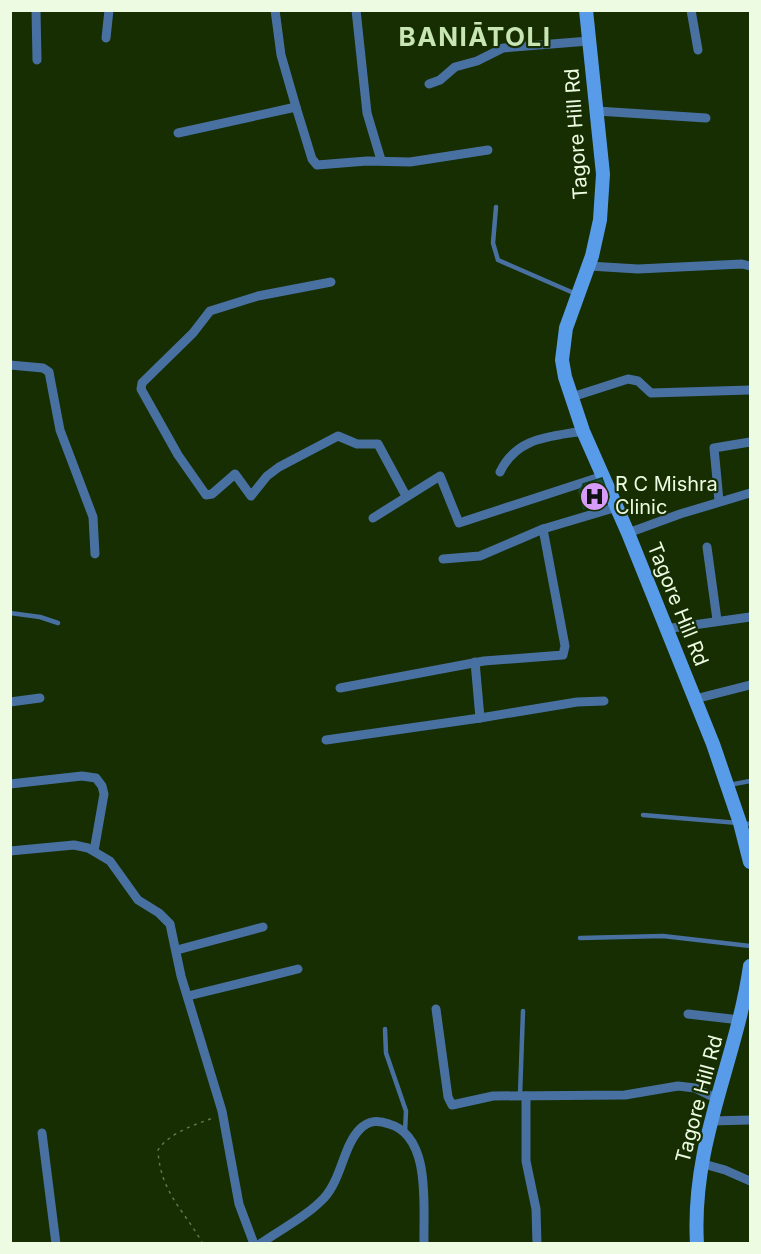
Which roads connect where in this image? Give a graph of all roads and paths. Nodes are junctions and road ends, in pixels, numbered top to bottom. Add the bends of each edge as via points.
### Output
1 (36, 10) edge
2 (109, 10) edge
3 (275, 10) edge
4 (356, 10) edge
5 (586, 10) edge
6 (691, 10) edge
7 (106, 38) dead end
8 (589, 40) junction
9 (698, 50) dead end
10 (37, 60) dead end
11 (429, 84) dead end
12 (296, 107) junction
13 (597, 111) junction
14 (706, 118) dead end
15 (178, 133) dead end
16 (488, 150) dead end
17 (381, 160) junction
18 (496, 207) dead end
19 (589, 266) junction
20 (750, 266) edge
21 (331, 282) dead end
22 (578, 295) junction
23 (10, 365) edge
24 (750, 390) edge
25 (572, 398) junction
26 (583, 431) junction
27 (750, 442) edge
28 (500, 472) dead end
29 (603, 476) junction
30 (750, 493) edge
31 (406, 496) junction
32 (719, 501) junction
33 (617, 507) junction
34 (373, 519) dead end
35 (543, 529) junction
36 (628, 534) junction
37 (707, 547) dead end
38 (95, 554) dead end
39 (443, 559) dead end
40 (10, 613) edge
41 (750, 617) edge
42 (717, 620) junction
43 (58, 623) dead end
44 (665, 629) junction
45 (475, 662) junction
46 (750, 685) edge
47 (340, 688) dead end
48 (40, 698) dead end
49 (695, 699) junction
50 (604, 701) dead end
51 (10, 702) edge
52 (480, 718) junction
53 (326, 740) dead end
54 (750, 781) edge
55 (10, 784) edge
56 (728, 785) junction
57 (644, 815) dead end
58 (745, 824) edge
59 (10, 851) edge
60 (95, 853) junction
61 (750, 862) edge
62 (263, 927) dead end
63 (580, 938) dead end
64 (750, 946) edge
65 (177, 950) junction
66 (750, 966) edge
67 (298, 969) dead end
68 (188, 996) junction
69 (436, 1009) dead end
70 (523, 1011) dead end
71 (688, 1014) dead end
72 (740, 1020) junction
73 (385, 1029) dead end
74 (523, 1096) junction
75 (715, 1098) junction
76 (222, 1116) junction
77 (750, 1120) edge
78 (710, 1121) junction
79 (405, 1132) junction
80 (42, 1133) dead end
81 (700, 1163) junction
82 (750, 1180) edge
83 (56, 1244) edge
84 (203, 1244) edge
85 (255, 1244) edge
86 (260, 1244) edge
87 (424, 1244) edge
88 (537, 1244) edge
89 (697, 1244) edge

1 - 10 street
2 - 7 street
3 - 12 street via 281,55
4 - 17 street via 366,102
5 - 8 main road, Tagore Hill Rd
6 - 9 street
8 - 11 street via 503,48 455,67
8 - 13 main road, Tagore Hill Rd
12 - 15 street
12 - 17 street via 315,164
13 - 14 street
13 - 19 main road, Tagore Hill Rd via 602,199
16 - 17 street via 410,162
18 - 22 lane via 493,243 498,260
19 - 20 street
19 - 22 main road, Tagore Hill Rd
21 - 31 street via 258,296 210,311 142,383 141,389 206,495 235,474 251,496 279,467 338,436 357,444 378,444
22 - 25 main road, Tagore Hill Rd via 562,352
23 - 38 street via 49,372 60,430 93,516
24 - 25 street via 651,393 632,379
25 - 26 main road, Tagore Hill Rd
26 - 28 street via 527,442 506,460
26 - 29 main road, Tagore Hill Rd
27 - 32 street via 714,448
29 - 31 street via 460,523 456,521 442,476
29 - 33 main road, Tagore Hill Rd
30 - 32 street
31 - 34 street
32 - 36 street
33 - 35 street
33 - 36 main road, Tagore Hill Rd
35 - 39 street via 480,556
35 - 45 street via 565,653 556,657
36 - 44 main road, Tagore Hill Rd
37 - 42 street
40 - 43 lane
41 - 42 street
42 - 44 street
44 - 49 main road, Tagore Hill Rd
45 - 47 street
45 - 52 street
46 - 49 street
48 - 51 street
49 - 56 main road, Tagore Hill Rd
50 - 52 street
52 - 53 street
54 - 56 lane
55 - 60 street via 96,778 104,794
56 - 58 main road, Tagore Hill Rd
57 - 58 lane
58 - 61 main road, Tagore Hill Rd
59 - 60 street via 74,845
60 - 65 street via 110,861 138,900 166,919
62 - 65 street
63 - 64 lane via 663,936
65 - 68 street
66 - 72 main road, Tagore Hill Rd
67 - 68 street
68 - 76 street
69 - 74 street via 450,1104 493,1096
70 - 74 lane
71 - 72 street
72 - 75 main road, Tagore Hill Rd
73 - 79 lane via 386,1053 406,1111
74 - 75 street via 625,1095 686,1085
74 - 88 street via 526,1161 536,1209
75 - 78 main road, Tagore Hill Rd
76 - 84 path via 188,1128 163,1142 158,1150 175,1206
76 - 85 street via 239,1204
77 - 78 street
78 - 81 main road, Tagore Hill Rd
79 - 86 street via 379,1120 365,1124 352,1140 324,1198
79 - 87 street via 419,1158
80 - 83 street
81 - 82 street
81 - 89 main road, Tagore Hill Rd

